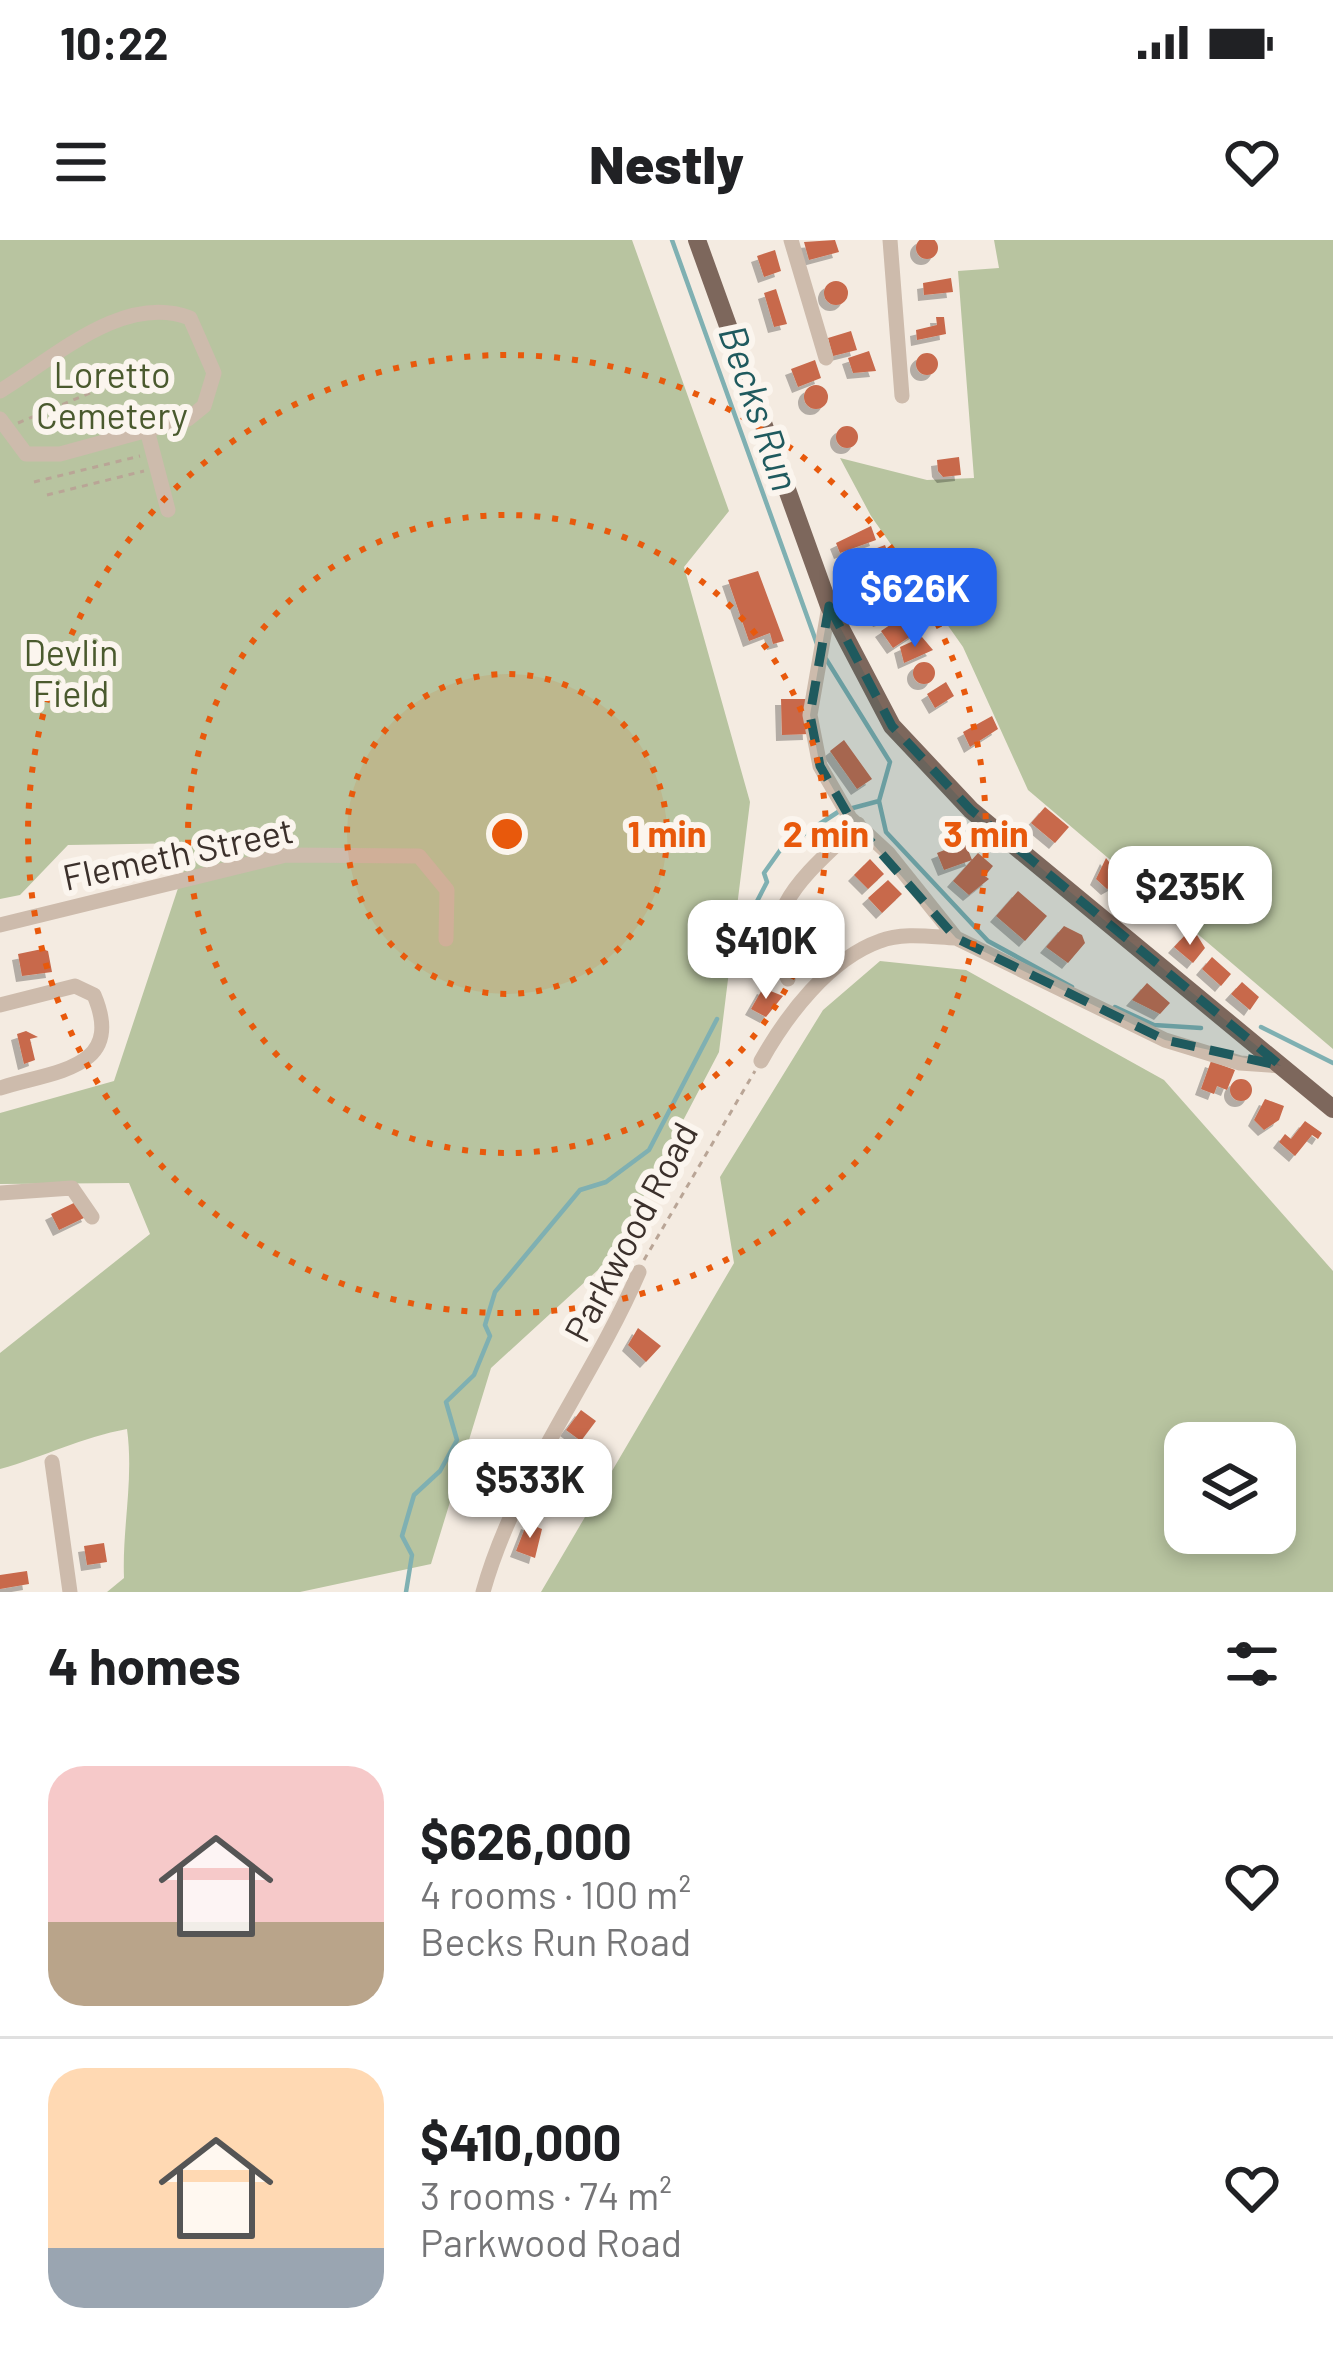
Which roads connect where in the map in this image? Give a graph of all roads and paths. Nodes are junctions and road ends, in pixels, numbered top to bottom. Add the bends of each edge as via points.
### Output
1 (697, 240) edge
2 (791, 240) edge
3 (890, 240) edge
4 (826, 358) dead end
5 (168, 369) dead end
6 (1, 388) edge
7 (902, 395) dead end
8 (3, 424) edge
9 (148, 430) junction
10 (155, 460) junction
11 (34, 482) dead end
12 (47, 495) dead end
13 (168, 510) dead end
14 (829, 607) junction
15 (854, 820) junction
16 (0, 925) edge
17 (956, 938) junction
18 (446, 939) dead end
19 (788, 979) dead end
20 (0, 1005) edge
21 (761, 1061) joint
22 (1281, 1066) junction
23 (0, 1088) edge
24 (1333, 1108) edge
25 (0, 1193) edge
26 (92, 1216) dead end
27 (639, 1272) joint
28 (52, 1462) dead end
29 (70, 1592) edge
30 (482, 1592) edge

1 - 14 main road
2 - 4 street
3 - 7 street
5 - 8 path
6 - 9 street via 132,312 172,311 190,319 207,346 214,388 188,418
8 - 9 street via 32,457
9 - 10 street
10 - 11 path
10 - 12 path
10 - 13 street
14 - 15 street via 810,716 820,766
14 - 22 main road via 868,688 920,760
15 - 17 street
15 - 19 street via 781,905 774,928
16 - 18 street, Flemeth Street via 286,855 419,856 447,890
17 - 21 street via 884,939 861,950 779,1028
17 - 22 street via 1165,1040 1240,1063
20 - 23 street via 75,986 94,995 102,1015 92,1056
21 - 27 path, Parkwood Road
22 - 24 main road
25 - 26 street via 72,1188
27 - 30 street, Parkwood Road via 609,1341 499,1534
28 - 29 street

